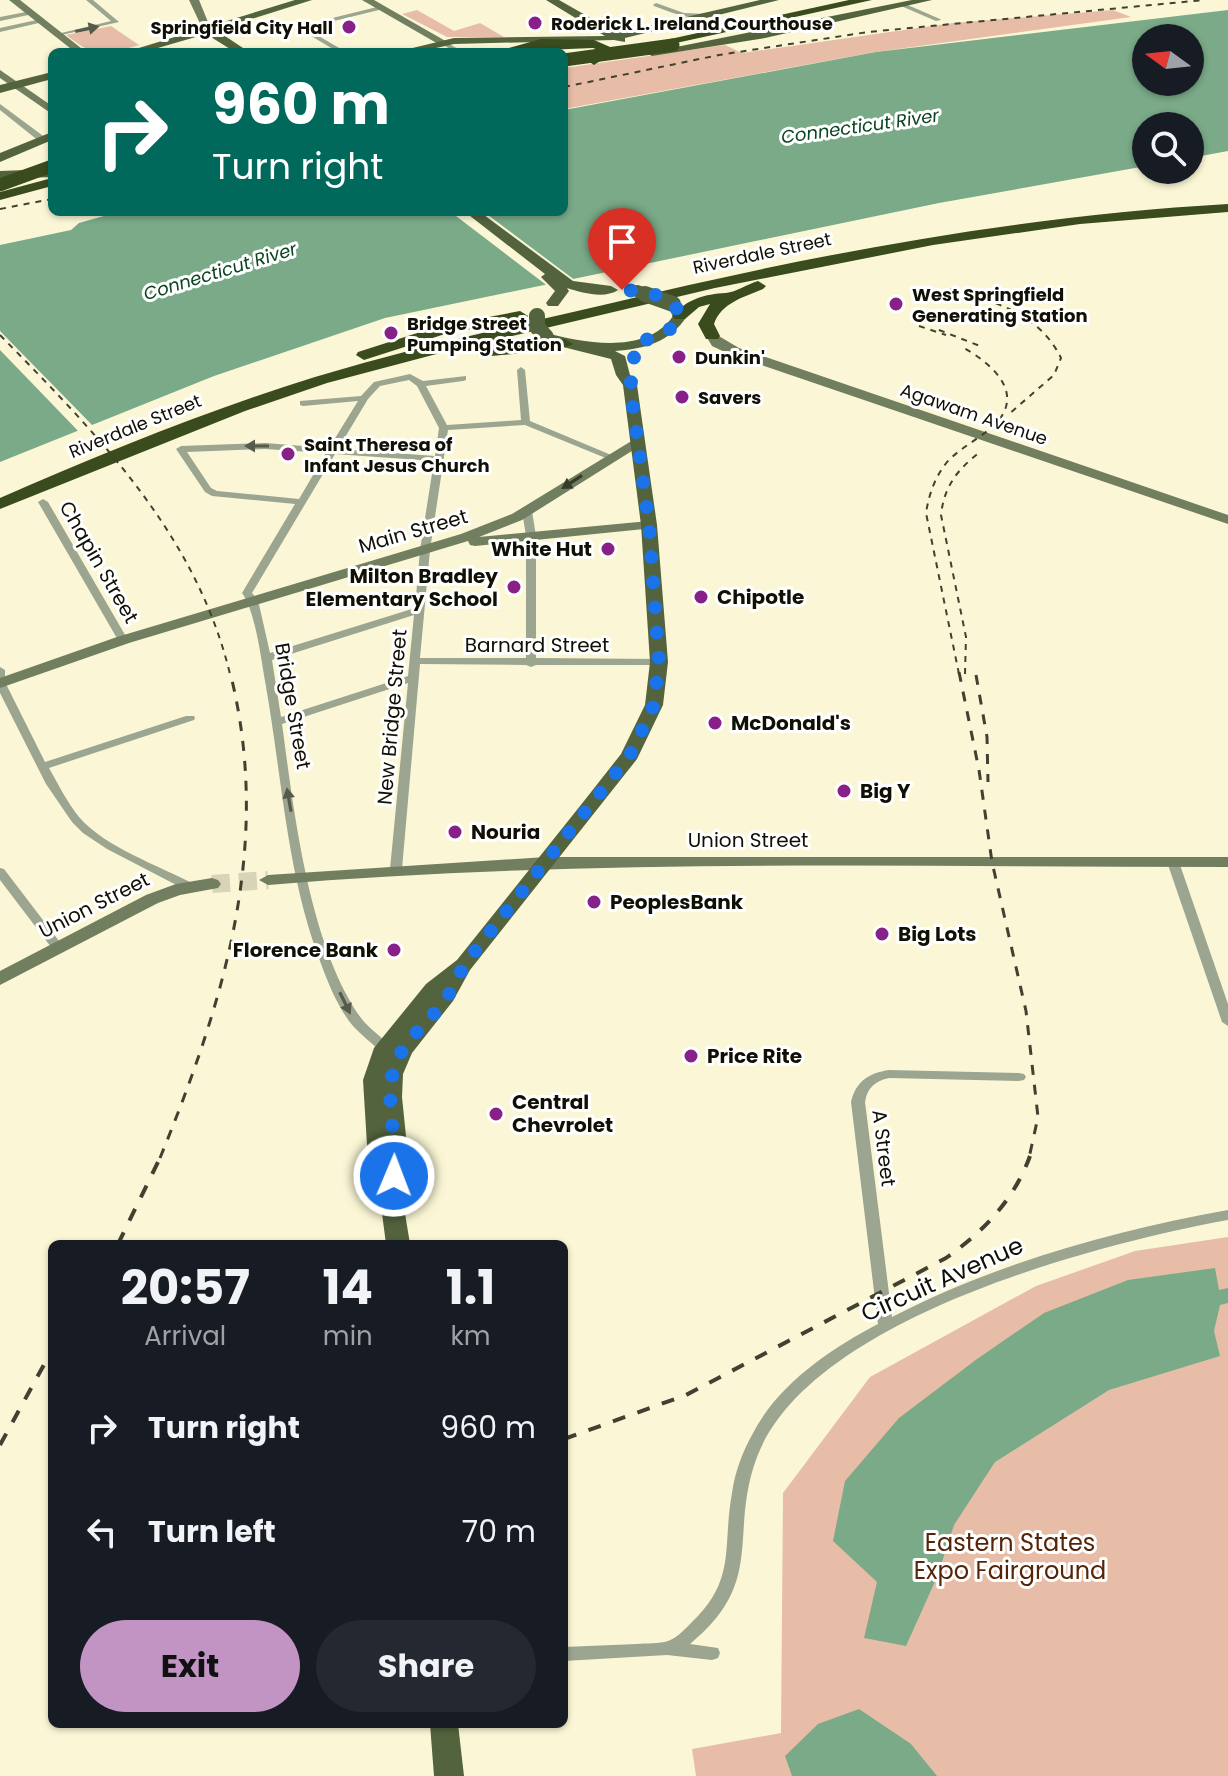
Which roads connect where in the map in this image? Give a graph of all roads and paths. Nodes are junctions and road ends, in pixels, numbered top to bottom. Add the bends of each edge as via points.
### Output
1 (14, 0) edge
2 (89, 0) edge
3 (194, 0) edge
4 (307, 0) edge
5 (367, 0) edge
6 (551, 0) edge
7 (646, 0) edge
8 (774, 0) edge
9 (837, 0) edge
10 (865, 0) edge
11 (927, 0) edge
12 (791, 1) edge
13 (898, 2) edge
14 (656, 5) junction
15 (381, 8) junction
16 (31, 13) junction
17 (710, 16) junction
18 (847, 17) junction
19 (0, 19) edge
20 (938, 20) dead end
21 (41, 21) junction
22 (685, 22) junction
23 (0, 30) edge
24 (208, 30) junction
25 (59, 35) junction
26 (617, 37) junction
27 (665, 39) junction
28 (587, 40) junction
29 (444, 43) junction
30 (528, 45) junction
31 (76, 48) edge
32 (146, 48) edge
33 (237, 48) edge
34 (336, 48) edge
35 (421, 48) edge
36 (453, 48) edge
37 (516, 48) edge
38 (640, 55) junction
39 (568, 56) edge
40 (568, 56) edge
41 (568, 58) edge
42 (594, 61) junction
43 (0, 73) edge
44 (48, 76) edge
45 (16, 85) junction
46 (0, 89) edge
47 (0, 106) edge
48 (48, 108) edge
49 (48, 139) edge
50 (48, 140) edge
51 (48, 140) edge
52 (0, 158) edge
53 (48, 160) edge
54 (0, 164) edge
55 (48, 174) edge
56 (48, 175) edge
57 (48, 175) edge
58 (0, 176) edge
59 (0, 185) edge
60 (0, 196) edge
61 (1222, 206) edge
62 (468, 216) edge
63 (477, 216) edge
64 (932, 236) junction
65 (566, 286) junction
66 (758, 286) junction
67 (611, 290) junction
68 (634, 291) junction
69 (545, 309) junction
70 (676, 310) junction
71 (712, 336) joint
72 (644, 340) junction
73 (565, 344) junction
74 (587, 348) junction
75 (521, 370) dead end
76 (463, 378) dead end
77 (421, 384) junction
78 (630, 385) junction
79 (256, 398) junction
80 (364, 398) junction
81 (303, 403) dead end
82 (526, 422) junction
83 (444, 428) junction
84 (638, 441) junction
85 (332, 452) junction
86 (611, 457) junction
87 (439, 459) junction
88 (0, 497) edge
89 (43, 502) dead end
90 (302, 502) junction
91 (0, 504) edge
92 (527, 511) junction
93 (1228, 520) edge
94 (649, 525) junction
95 (531, 536) junction
96 (425, 550) junction
97 (253, 600) junction
98 (419, 610) junction
99 (123, 640) junction
100 (266, 658) junction
101 (415, 661) junction
102 (659, 662) junction
103 (531, 664) junction
104 (0, 670) edge
105 (413, 678) junction
106 (0, 682) edge
107 (190, 718) dead end
108 (276, 722) junction
109 (43, 766) junction
110 (546, 862) junction
111 (1173, 862) junction
112 (1228, 862) edge
113 (396, 869) junction
114 (0, 872) edge
115 (303, 877) junction
116 (268, 880) tunnel mouth
117 (212, 884) tunnel mouth
118 (190, 887) junction
119 (58, 948) junction
120 (464, 965) junction
121 (0, 979) edge
122 (1228, 1022) edge
123 (385, 1048) junction
124 (1019, 1077) dead end
125 (392, 1198) junction
126 (1228, 1215) edge
127 (397, 1240) edge
128 (886, 1326) junction
129 (670, 1649) junction
130 (712, 1653) dead end
131 (568, 1654) edge
132 (444, 1728) edge
133 (449, 1776) edge

1 - 16 street
25 -> 2 street via 114,23
3 - 24 street
4 - 24 main road
5 - 15 street
6 - 26 main road
7 - 14 street
8 - 17 main road
9 - 27 highway
10 - 27 highway
11 - 13 main road
12 - 27 highway
13 - 18 main road
13 - 20 street
14 - 17 street via 683,15
14 - 22 street
15 - 29 street
15 - 34 street via 299,27
16 - 19 street
16 - 21 street
17 - 22 main road
18 - 27 highway
18 - 38 main road
21 - 23 street
21 - 25 street
22 - 26 main road
24 - 32 main road
24 - 33 main road
25 - 31 street
26 - 28 main road
26 - 38 main road
27 - 39 highway, bridge
27 - 40 highway
28 - 29 main road
28 - 30 highway
29 - 35 main road
29 - 36 street
30 - 37 highway
30 - 42 highway via 594,44 611,50
38 - 42 main road
41 - 42 main road
43 - 45 street
44 - 45 main road
45 - 46 main road
45 - 48 street
47 - 49 street
50 - 52 main road
51 - 54 main road
53 - 58 highway
55 - 58 main road
56 - 59 highway, bridge
57 - 60 highway
61 - 64 highway, Riverdale Street
62 - 65 main road
63 - 65 main road
64 - 66 highway
64 - 68 highway via 812,252
64 - 79 highway, Riverdale Street via 471,341
65 - 67 main road
65 - 69 main road
66 - 70 highway
66 - 71 highway via 711,311 706,324
67 - 68 main road
67 - 69 main road
68 - 70 main road, bridge
69 - 73 main road, bridge via 537,327
69 - 79 highway via 411,338
70 - 72 main road via 672,329
71 - 93 street, Agawam Avenue via 734,351
72 - 74 main road
72 - 78 main road via 633,350
73 - 74 main road
73 - 79 highway via 435,359
74 - 78 main road via 618,356
75 - 82 street
76 - 77 street
77 - 80 street, Bridge Street via 410,377 376,384
77 - 83 street
78 - 84 main road
79 - 88 highway, Riverdale Street via 133,440
79 - 91 highway, Riverdale Street
80 - 81 street
80 - 85 street, Bridge Street
82 - 83 street
82 - 86 street
83 - 87 street, New Bridge Street
84 - 86 street, Main Street
84 - 94 main road
85 - 87 street
85 - 90 street, Bridge Street
85 -> 90 street via 256,446 181,449 215,494
86 -> 92 street, Main Street
87 - 96 street, New Bridge Street
89 - 99 street, Chapin Street
90 - 97 street, Bridge Street via 247,593
92 - 95 street
92 - 96 street, Main Street
94 - 95 street
94 - 102 main road
95 - 96 street
95 - 103 street
96 - 97 street, Main Street
96 - 98 street, New Bridge Street
97 - 99 street, Main Street
97 - 100 street, Bridge Street
98 - 100 street
98 - 101 street, New Bridge Street
99 - 106 street, Main Street
100 - 108 street, Bridge Street
101 - 103 street, Barnard Street
101 - 105 street, New Bridge Street
102 - 103 street, Barnard Street
102 - 110 main road via 654,705 637,743
104 - 106 street
105 - 108 street
105 - 113 street, New Bridge Street
106 - 109 street
107 - 109 street
115 -> 108 street, Bridge Street
109 - 118 street via 86,831
110 - 111 street, Union Street
110 - 113 street, Union Street
110 - 120 main road
111 - 112 street, Union Street
111 - 122 street
113 - 115 street, Union Street
114 - 119 street
115 - 116 street, Union Street
115 -> 123 street, Bridge Street via 318,944 349,1013 362,1032
117 - 118 street, Union Street
118 - 119 street, Union Street via 152,899
119 - 121 street, Union Street
120 - 123 main road via 433,989
120 - 125 main road via 394,1069 397,1155
123 - 125 main road via 374,1088 379,1161
124 - 128 street, A Street via 889,1074 862,1088 858,1102
125 - 127 main road
126 - 128 street, Circuit Avenue via 1064,1254
128 - 129 street, Circuit Avenue via 806,1379 766,1423 742,1482 735,1560 725,1597
129 - 130 street
129 - 131 street
132 - 133 main road

